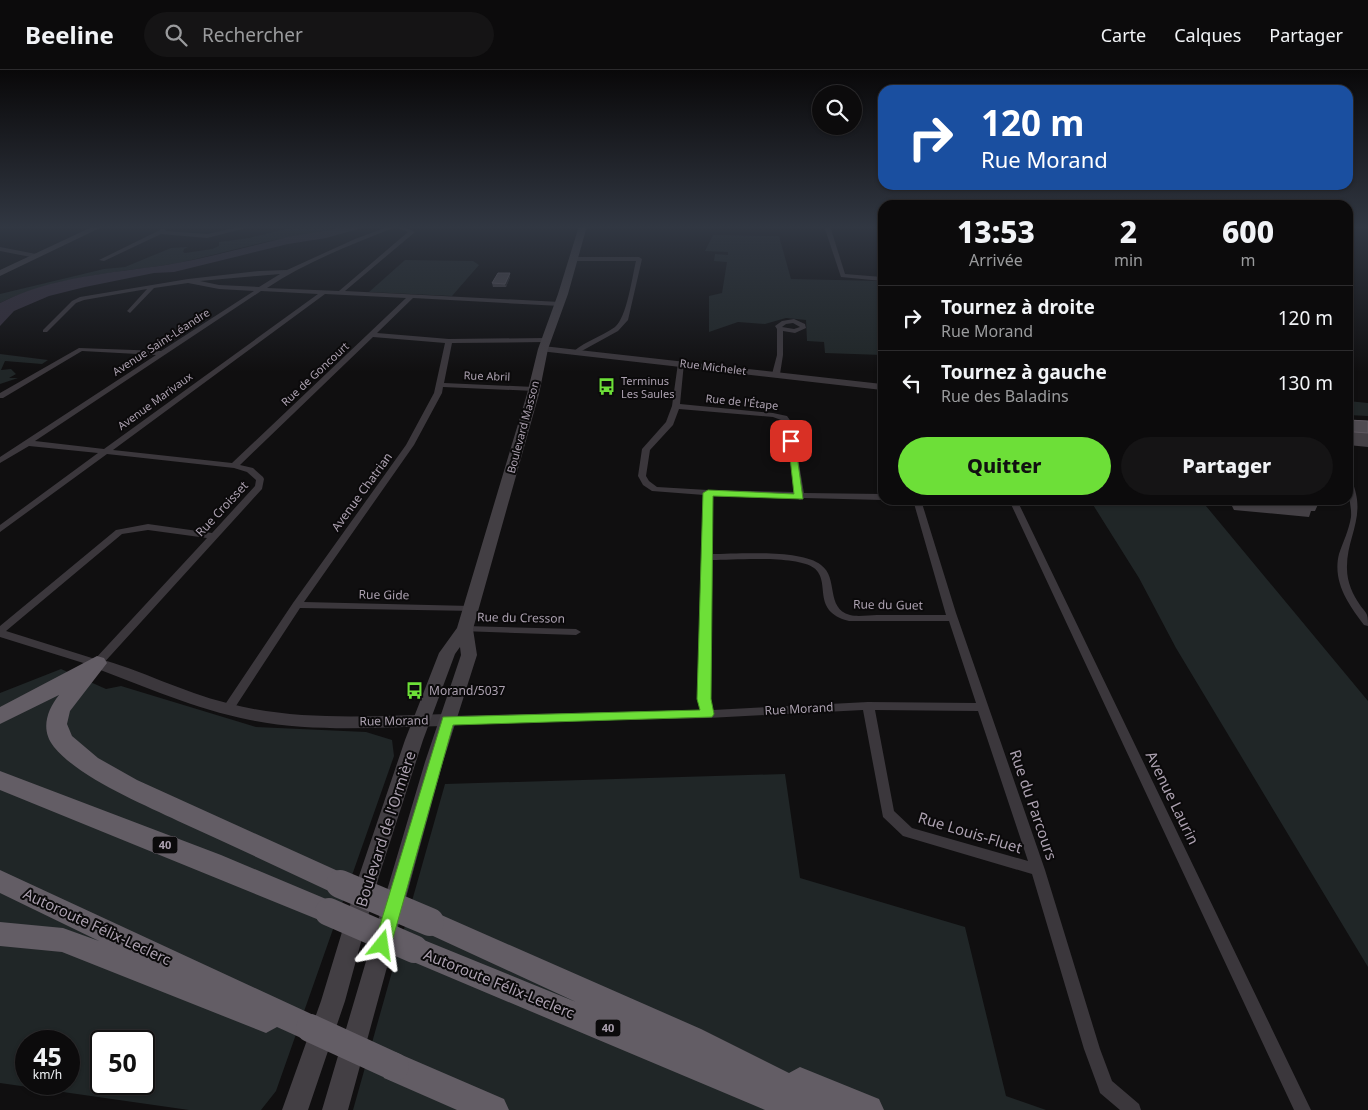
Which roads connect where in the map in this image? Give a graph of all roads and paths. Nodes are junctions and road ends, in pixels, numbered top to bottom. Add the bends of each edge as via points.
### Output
1 (245, 275) edge
2 (283, 275) edge
3 (362, 275) edge
4 (569, 275) edge
5 (635, 275) edge
6 (843, 275) edge
7 (878, 279) edge
8 (188, 281) junction
9 (153, 286) junction
10 (260, 289) junction
11 (324, 292) junction
12 (340, 293) junction
13 (410, 297) junction
14 (560, 304) junction
15 (130, 311) dead end
16 (780, 329) dead end
17 (45, 331) dead end
18 (373, 335) junction
19 (449, 341) junction
20 (544, 344) junction
21 (576, 352) junction
22 (160, 353) junction
23 (681, 363) junction
24 (776, 374) junction
25 (439, 385) junction
26 (878, 387) edge
27 (534, 389) junction
28 (0, 396) edge
29 (676, 406) junction
30 (27, 443) junction
31 (103, 452) junction
32 (0, 461) edge
33 (234, 466) junction
34 (708, 493) junction
35 (800, 497) junction
36 (878, 497) edge
37 (1353, 498) edge
38 (919, 505) edge
39 (1015, 505) edge
40 (0, 529) edge
41 (214, 536) junction
42 (706, 557) junction
43 (297, 605) junction
44 (471, 610) junction
45 (954, 618) junction
46 (1368, 623) edge
47 (465, 629) junction
48 (0, 632) edge
49 (576, 632) dead end
50 (96, 663) junction
51 (868, 706) junction
52 (982, 707) junction
53 (228, 709) junction
54 (708, 714) junction
55 (0, 716) edge
56 (422, 720) junction
57 (448, 720) junction
58 (0, 780) edge
59 (1038, 870) junction
60 (0, 881) edge
61 (0, 934) edge
62 (310, 1028) junction
63 (690, 1039) junction
64 (295, 1110) edge
65 (334, 1110) edge
66 (493, 1110) edge
67 (803, 1110) edge
68 (829, 1110) edge
69 (868, 1110) edge
70 (1133, 1110) edge
71 (1303, 1110) edge

1 - 8 street
2 - 10 street, Avenue Saint-Léandre
3 - 12 street
4 - 14 main road, Boulevard Masson
5 - 21 street via 621,327 587,342
6 - 7 street
8 - 9 street
8 - 10 street via 219,287
9 - 15 street
9 - 17 street via 77,300
10 - 11 street
10 - 22 street, Avenue Saint-Léandre
11 - 12 street
11 - 31 street, Avenue Marivaux
12 - 13 street
13 - 14 street
13 - 18 street, Rue de Goncourt
14 - 20 main road, Boulevard Masson
16 - 24 street
18 - 19 street
18 - 33 street, Rue de Goncourt
19 - 20 street
19 - 25 street, Avenue Chatrian
20 - 21 street, Rue Michelet
20 - 27 main road, Boulevard Masson
21 - 23 street, Rue Michelet
22 - 28 street via 86,348
22 - 30 street, Avenue Saint-Léandre
23 - 24 street, Rue Michelet
23 - 29 street
24 - 26 street, Rue Michelet
25 - 27 street, Rue Abril
25 - 43 street, Avenue Chatrian via 438,393 410,445
27 - 44 main road, Boulevard Masson
29 - 34 street via 670,423 646,448 642,476 655,488
29 - 35 street, Rue de l'Étape via 784,418 788,423
30 - 31 street, Rue Croisset
30 - 32 street, Avenue Saint-Léandre
31 - 33 street, Rue Croisset
31 - 40 street, Avenue Marivaux
33 - 41 street, Rue Croisset via 250,470 260,479 259,487
34 - 35 street
34 - 42 street
35 - 36 street
37 - 46 street via 1355,524 1342,564 1344,584
38 - 45 street, Rue du Parcours
39 - 71 street, Avenue Laurin
41 - 48 street via 148,527 119,532
41 - 50 street, Rue Croisset
42 - 45 street, Rue du Guet via 794,558 811,562 822,572 830,606 849,618
42 - 54 street via 704,699
43 - 44 street, Rue Gide
43 - 53 street, Avenue Chatrian
44 - 47 main road, Boulevard Masson
45 - 52 street, Rue du Parcours
47 - 49 street, Rue du Cresson
47 - 56 main road, Boulevard Masson via 447,653
47 - 57 main road, Boulevard Masson via 469,655
48 - 50 street, Rue Morand
50 - 53 street, Rue Morand
50 - 55 highway via 38,698
50 - 63 highway, bridge via 60,709 56,724 62,741 90,764 129,787 340,884
51 - 52 street, Rue Morand
51 - 54 street, Rue Morand
51 - 59 street, Rue Louis-Fluet via 888,813 897,823 908,832
52 - 59 street, Rue du Parcours
53 - 56 street, Rue Morand via 271,718 322,721
54 - 57 street, Rue Morand
56 - 57 street, Rue Morand
56 - 64 main road, Boulevard de l'Ormière
57 - 65 main road, Boulevard de l'Ormière
58 - 67 highway, Autoroute Félix-Leclerc / 40, bridge via 212,863
59 - 70 street, Rue du Parcours via 1106,1087
60 - 62 highway, Autoroute Félix-Leclerc
61 - 62 highway via 63,940 267,1019
62 - 66 highway, Autoroute Félix-Leclerc, bridge
63 - 68 highway
63 - 69 highway

